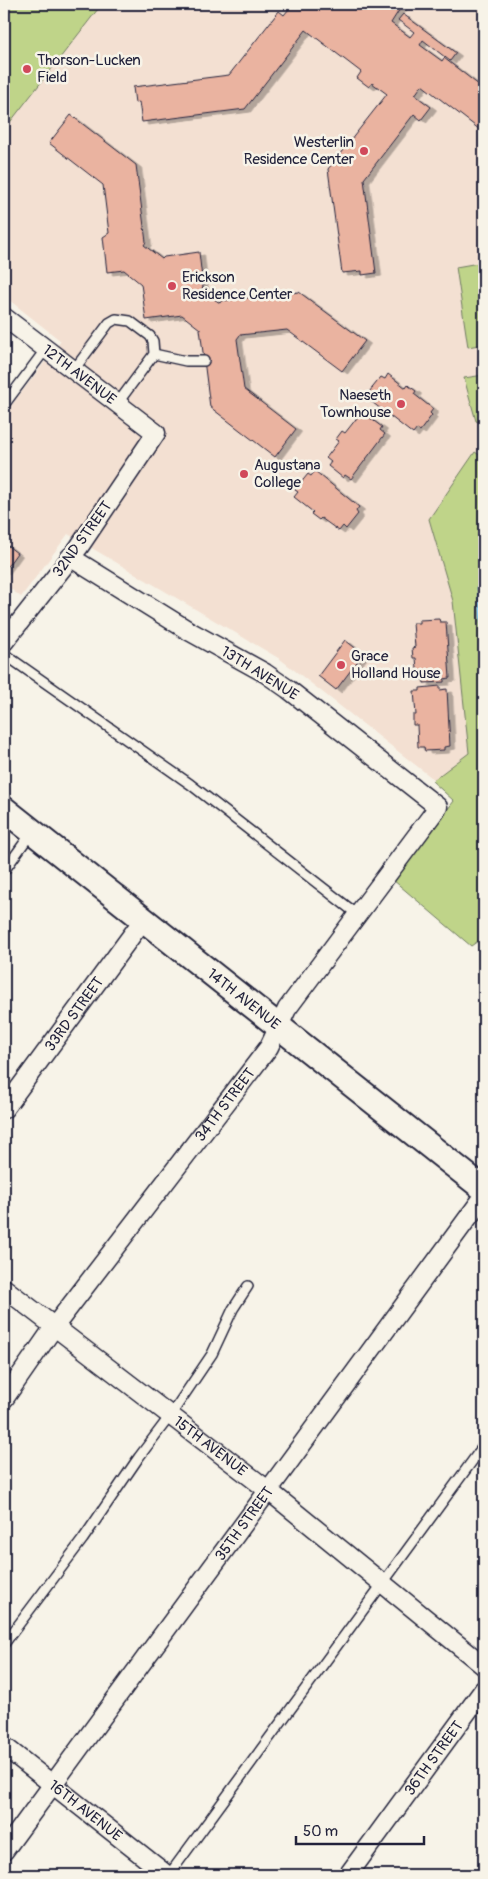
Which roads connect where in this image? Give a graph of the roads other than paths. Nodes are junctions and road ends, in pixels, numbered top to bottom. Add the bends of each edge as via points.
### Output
1 (4, 317) edge
2 (45, 350) junction
3 (154, 354) junction
4 (204, 361) dead end
5 (73, 371) junction
6 (117, 404) junction
7 (4, 405) edge
8 (156, 433) joint
9 (70, 557) junction
10 (5, 649) edge
11 (438, 807) joint
12 (4, 809) edge
13 (33, 832) junction
14 (4, 871) edge
15 (358, 915) junction
16 (143, 920) junction
17 (277, 1027) junction
18 (4, 1110) edge
19 (484, 1189) edge
20 (484, 1196) edge
21 (248, 1286) dead end
22 (4, 1288) edge
23 (54, 1327) junction
24 (4, 1399) edge
25 (170, 1416) junction
26 (484, 1445) edge
27 (269, 1491) junction
28 (384, 1584) junction
29 (4, 1644) edge
30 (484, 1666) edge
31 (484, 1689) edge
32 (4, 1746) edge
33 (52, 1784) junction
34 (4, 1851) edge
35 (168, 1875) edge
36 (348, 1875) edge

1 - 2 street, 12TH AVENUE
2 - 5 street, 12TH AVENUE
2 - 7 lane
3 - 4 lane
3 - 5 lane via 150,336 130,320 116,319 109,323
3 - 6 lane
5 - 6 street, 12TH AVENUE
6 - 8 street, 12TH AVENUE
8 - 9 street, 32ND STREET
9 - 10 street, 32ND STREET
9 - 11 street, 13TH AVENUE via 189,631 265,673
10 - 15 lane via 190,784
11 - 15 street, 34TH STREET
12 - 13 street, 14TH AVENUE
13 - 14 lane
13 - 16 street, 14TH AVENUE
15 - 17 street, 34TH STREET
16 - 17 street, 14TH AVENUE
16 - 18 street, 33RD STREET
17 - 19 street, 14TH AVENUE
17 - 23 street, 34TH STREET via 270,1046
20 - 27 street, 35TH STREET
21 - 25 lane via 212,1354
22 - 23 street, 15TH AVENUE
23 - 24 street, 34TH STREET
23 - 25 street, 15TH AVENUE
25 - 27 street, 15TH AVENUE
25 - 29 lane
26 - 28 lane
27 - 28 street, 15TH AVENUE
27 - 33 street, 35TH STREET
28 - 30 street, 15TH AVENUE
28 - 35 lane
31 - 36 street, 36TH STREET
32 - 33 street, 16TH AVENUE
33 - 34 street, 35TH STREET
33 - 35 street, 16TH AVENUE

